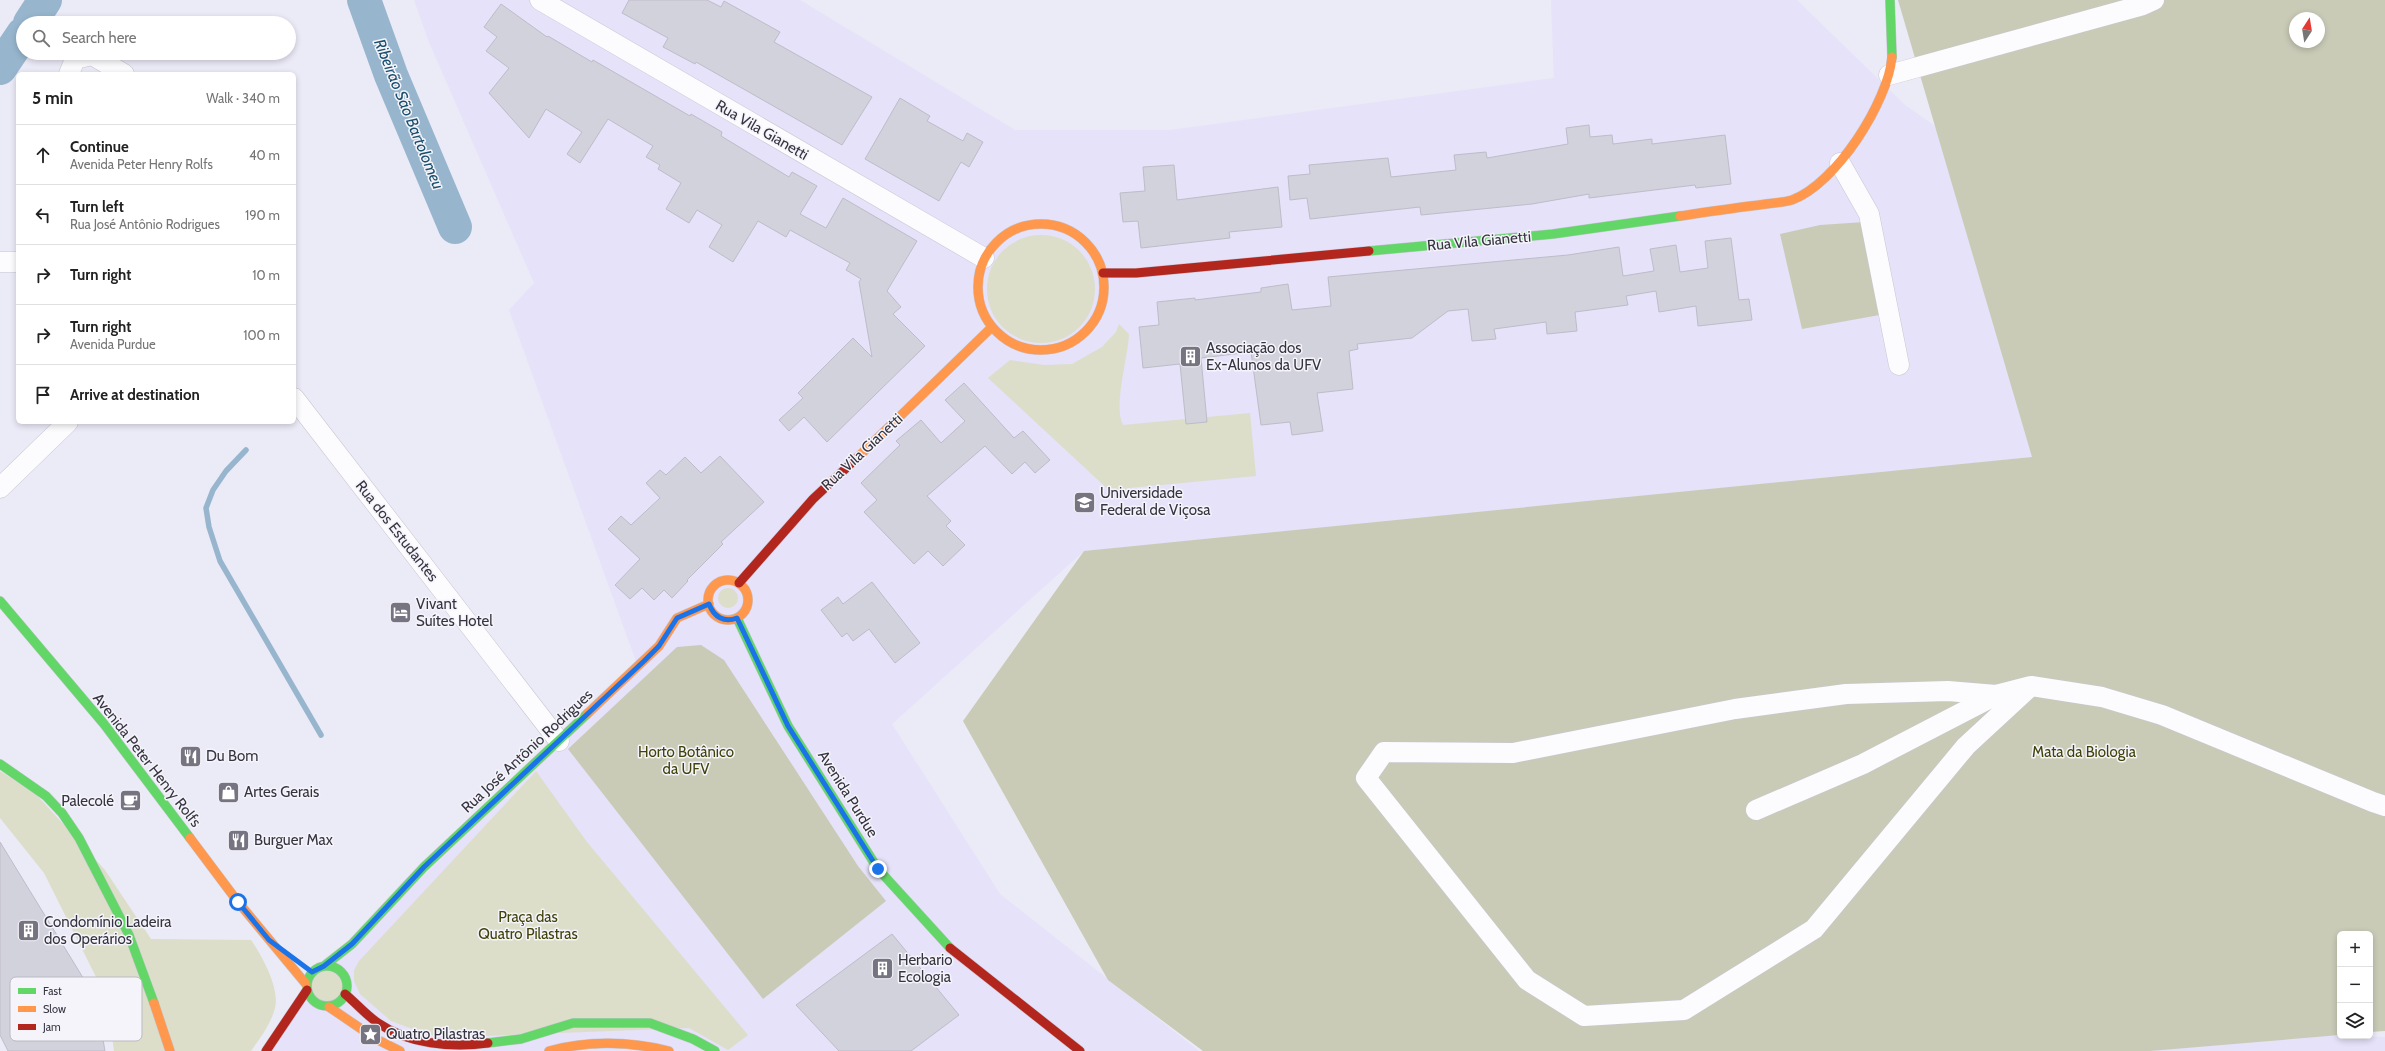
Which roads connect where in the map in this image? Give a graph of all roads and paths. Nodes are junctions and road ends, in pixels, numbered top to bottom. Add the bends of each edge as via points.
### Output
1 (540, 0) edge
2 (1890, 0) edge
3 (2154, 0) edge
4 (75, 60) edge
5 (100, 60) edge
6 (70, 72) edge
7 (121, 72) edge
8 (1889, 75) junction
9 (1840, 164) junction
10 (984, 258) junction
11 (0, 262) edge
12 (16, 262) edge
13 (1103, 273) junction
14 (992, 327) junction
15 (1899, 365) dead end
16 (296, 401) edge
17 (66, 424) edge
18 (0, 488) edge
19 (739, 583) junction
20 (0, 601) edge
21 (709, 604) junction
22 (737, 618) junction
23 (2031, 686) junction
24 (1996, 695) junction
25 (559, 741) junction
26 (0, 764) edge
27 (2385, 806) edge
28 (1756, 810) dead end
29 (269, 940) junction
30 (352, 944) junction
31 (344, 965) junction
32 (324, 966) junction
33 (312, 972) junction
34 (306, 987) junction
35 (345, 994) junction
36 (329, 1007) junction
37 (312, 1008) junction
38 (281, 1028) junction
39 (170, 1051) edge
40 (266, 1051) edge
41 (400, 1051) edge
42 (549, 1051) edge
43 (669, 1051) edge
44 (714, 1051) edge
45 (1080, 1051) edge

1 - 10 street, Rua Vila Gianetti
2 - 8 street via 1893,14
3 - 8 street
4 - 6 street
5 - 7 street
8 - 9 street, Rua Vila Gianetti via 1877,101
9 - 13 street, Rua Vila Gianetti via 1817,185 1792,200 1553,234 1136,273
9 - 15 street via 1869,214
10 - 13 street via 995,242 1011,231 1029,225 1049,224 1068,229 1084,240 1096,255
10 - 14 street via 978,274 977,290 980,306
11 - 12 street
13 - 14 street via 1105,293 1100,313 1089,330 1073,343 1054,350 1033,350 1014,345
14 - 19 street, Rua Vila Gianetti via 813,499
16 - 25 street, Rua dos Estudantes
17 - 18 street
19 - 21 street via 726,580 714,586 710,591
19 - 22 street via 749,598 746,610
20 - 29 street, Avenida Peter Henry Rolfs via 104,724
21 - 22 street via 714,615 732,620
21 - 25 street, Rua José Antônio Rodrigues via 677,618 659,646
22 - 45 street, Avenida Purdue via 788,726 878,869 944,944
23 - 24 street
23 - 24 street via 1966,746 1814,930 1684,1010 1584,1016 1527,980 1366,778 1384,752 1513,753 1736,709 1846,694 1948,691
23 - 27 street via 2102,697 2162,715
24 - 28 street via 1863,764
25 - 30 street, Rua José Antônio Rodrigues via 424,867
26 - 39 street via 46,796 62,813 79,838 141,963
29 - 33 street, Avenida Peter Henry Rolfs
29 - 34 street, Avenida Peter Henry Rolfs
30 - 31 street, Rua José Antônio Rodrigues
30 - 32 street, Rua José Antônio Rodrigues
31 - 32 street
31 - 35 street
32 - 33 street
33 - 34 street
34 - 37 street
34 - 38 street
35 - 36 street via 339,1003
35 - 44 street via 378,1023 406,1036 442,1045 483,1044 521,1039 573,1024 613,1022 650,1023 693,1039
36 - 37 street
36 - 41 street via 376,1039
37 - 38 street
38 - 40 street
42 - 43 street via 570,1044 609,1040

